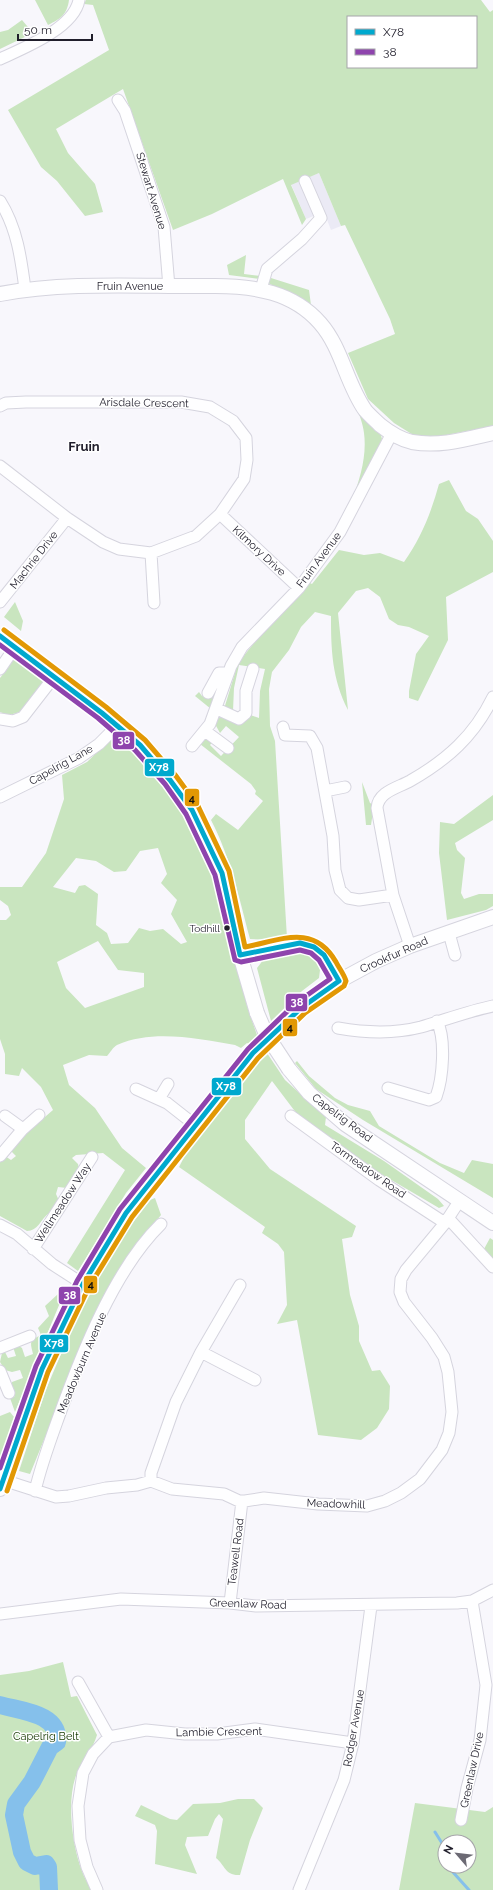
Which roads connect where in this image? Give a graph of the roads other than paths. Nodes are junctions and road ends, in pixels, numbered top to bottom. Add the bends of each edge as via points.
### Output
1 (79, 0) edge
2 (0, 59) edge
3 (118, 100) dead end
4 (305, 181) dead end
5 (0, 201) edge
6 (169, 286) junction
7 (25, 289) junction
8 (261, 289) junction
9 (0, 294) edge
10 (0, 406) edge
11 (493, 433) edge
12 (391, 434) junction
13 (0, 466) edge
14 (220, 514) junction
15 (67, 518) junction
16 (151, 553) junction
17 (299, 588) junction
18 (0, 602) edge
19 (154, 603) dead end
20 (0, 636) edge
21 (15, 648) junction
22 (0, 668) edge
23 (252, 669) dead end
24 (228, 673) junction
25 (54, 677) junction
26 (208, 693) dead end
27 (493, 698) edge
28 (217, 709) junction
29 (0, 719) edge
30 (117, 726) junction
31 (282, 727) dead end
32 (205, 731) junction
33 (192, 746) dead end
34 (228, 748) dead end
35 (345, 787) dead end
36 (325, 791) junction
37 (0, 797) edge
38 (393, 895) junction
39 (493, 917) edge
40 (449, 933) junction
41 (410, 946) junction
42 (240, 955) junction
43 (455, 955) dead end
44 (339, 981) junction
45 (493, 1006) edge
46 (438, 1021) junction
47 (338, 1028) dead end
48 (168, 1084) dead end
49 (388, 1088) dead end
50 (136, 1089) dead end
51 (159, 1099) junction
52 (39, 1115) dead end
53 (5, 1116) dead end
54 (291, 1116) dead end
55 (195, 1125) junction
56 (22, 1129) junction
57 (0, 1156) edge
58 (92, 1158) dead end
59 (460, 1200) junction
60 (446, 1221) junction
61 (493, 1223) edge
62 (161, 1224) dead end
63 (0, 1225) edge
64 (33, 1249) junction
65 (493, 1267) edge
66 (83, 1284) junction
67 (240, 1285) dead end
68 (30, 1336) dead end
69 (0, 1348) edge
70 (201, 1352) junction
71 (0, 1371) edge
72 (255, 1380) dead end
73 (9, 1393) dead end
74 (151, 1481) junction
75 (2, 1484) edge
76 (35, 1491) junction
77 (242, 1501) junction
78 (493, 1590) edge
79 (472, 1601) junction
80 (230, 1603) junction
81 (371, 1606) junction
82 (0, 1614) edge
83 (78, 1682) dead end
84 (109, 1737) junction
85 (353, 1743) junction
86 (462, 1820) dead end
87 (97, 1890) edge
88 (299, 1890) edge

1 - 2 street via 77,9 63,25
3 - 6 street, Stewart Avenue via 125,111 164,227
4 - 8 street via 321,218 302,239 267,269
5 - 7 street via 9,216 20,250
6 - 7 street, Fruin Avenue
6 - 8 street, Fruin Avenue via 235,286
7 - 9 street, Fruin Avenue
8 - 12 street, Fruin Avenue via 292,301 320,324 335,346 366,411
10 - 14 street, Arisdale Crescent via 6,403 26,402 181,402 210,406 233,421 246,438 247,460 244,479
11 - 12 street, Fruin Avenue via 448,443 429,444 410,442
12 - 17 street, Fruin Avenue via 340,532
13 - 15 street, Arisdale Crescent
14 - 16 street, Arisdale Crescent via 196,536
14 - 17 street, Kilmory Drive
15 - 16 street, Arisdale Crescent via 103,542 119,549
15 - 18 street, Machrie Drive
16 - 19 street
17 - 24 street, Fruin Avenue via 242,647
20 - 21 street, Capelrig Road
21 - 22 street
21 - 25 street, Capelrig Road
23 - 28 street via 246,691 244,716 239,719
24 - 26 street, Fruin Avenue via 220,672
24 - 28 street, Fruin Avenue
25 - 29 street via 22,717 13,721
25 - 30 street, Capelrig Road
27 - 38 street via 470,734 453,751 412,780 382,796 377,802
28 - 32 street, Fruin Avenue
30 - 37 street, Capelrig Lane via 99,744 79,758
30 - 42 street, Capelrig Road via 140,745 192,810 222,873
31 - 36 street via 285,735 310,736 317,748
32 - 33 street, Fruin Avenue
32 - 34 street
35 - 36 street
36 - 38 street via 340,890 348,898 359,900
38 - 41 street
39 - 40 street, Crookfur Road
40 - 41 street, Crookfur Road
40 - 43 street
41 - 44 street, Crookfur Road
42 - 44 street via 300,943 314,947 324,955
42 - 59 street, Capelrig Road, bridge via 266,1034 309,1094 345,1124
44 - 55 street, Crookfur Road via 301,1008 274,1033 240,1068
45 - 46 street
46 - 47 street via 397,1031 369,1032
46 - 49 street via 442,1042 440,1087 436,1097 429,1100
48 - 51 street
50 - 51 street
51 - 55 street
52 - 56 street
53 - 56 street
54 - 60 street, Tormeadow Road via 379,1180
55 - 66 street, Crookfur Road via 126,1213
56 - 57 street
58 - 64 street, Wellmeadow Way
59 - 60 street, Meadowhill
59 - 61 street, Capelrig Road
60 - 65 street, Tormeadow Road
60 - 77 street, Meadowhill via 406,1270 401,1279 400,1292 404,1302 444,1357 448,1372 452,1412 449,1433 442,1450 420,1479 401,1493 367,1506 264,1498
62 - 76 street, Meadowburn Avenue via 149,1236 123,1273 94,1330 68,1389 39,1470
63 - 64 street, Wellmeadow Way via 17,1234
64 - 66 street, Wellmeadow Way
66 - 75 street, Crookfur Road via 42,1369
67 - 70 street
68 - 69 street
70 - 72 street
70 - 74 street via 176,1402 151,1473
71 - 73 street
74 - 76 street via 69,1496 56,1497
74 - 77 street, Meadowhill via 172,1489 224,1494
75 - 76 street
77 - 80 street, Teawell Road
78 - 79 street, Greenlaw Road
79 - 81 street, Greenlaw Road
79 - 86 street, Greenlaw Drive via 486,1685 480,1740 467,1788
80 - 81 street, Greenlaw Road via 256,1606
80 - 82 street, Greenlaw Road via 122,1599
81 - 85 street, Rodger Avenue
83 - 84 street
84 - 85 street, Lambie Crescent via 146,1730 185,1734 256,1730
84 - 87 street via 93,1754 83,1774 78,1806 80,1840 87,1868
85 - 88 street, Rodger Avenue via 344,1780

